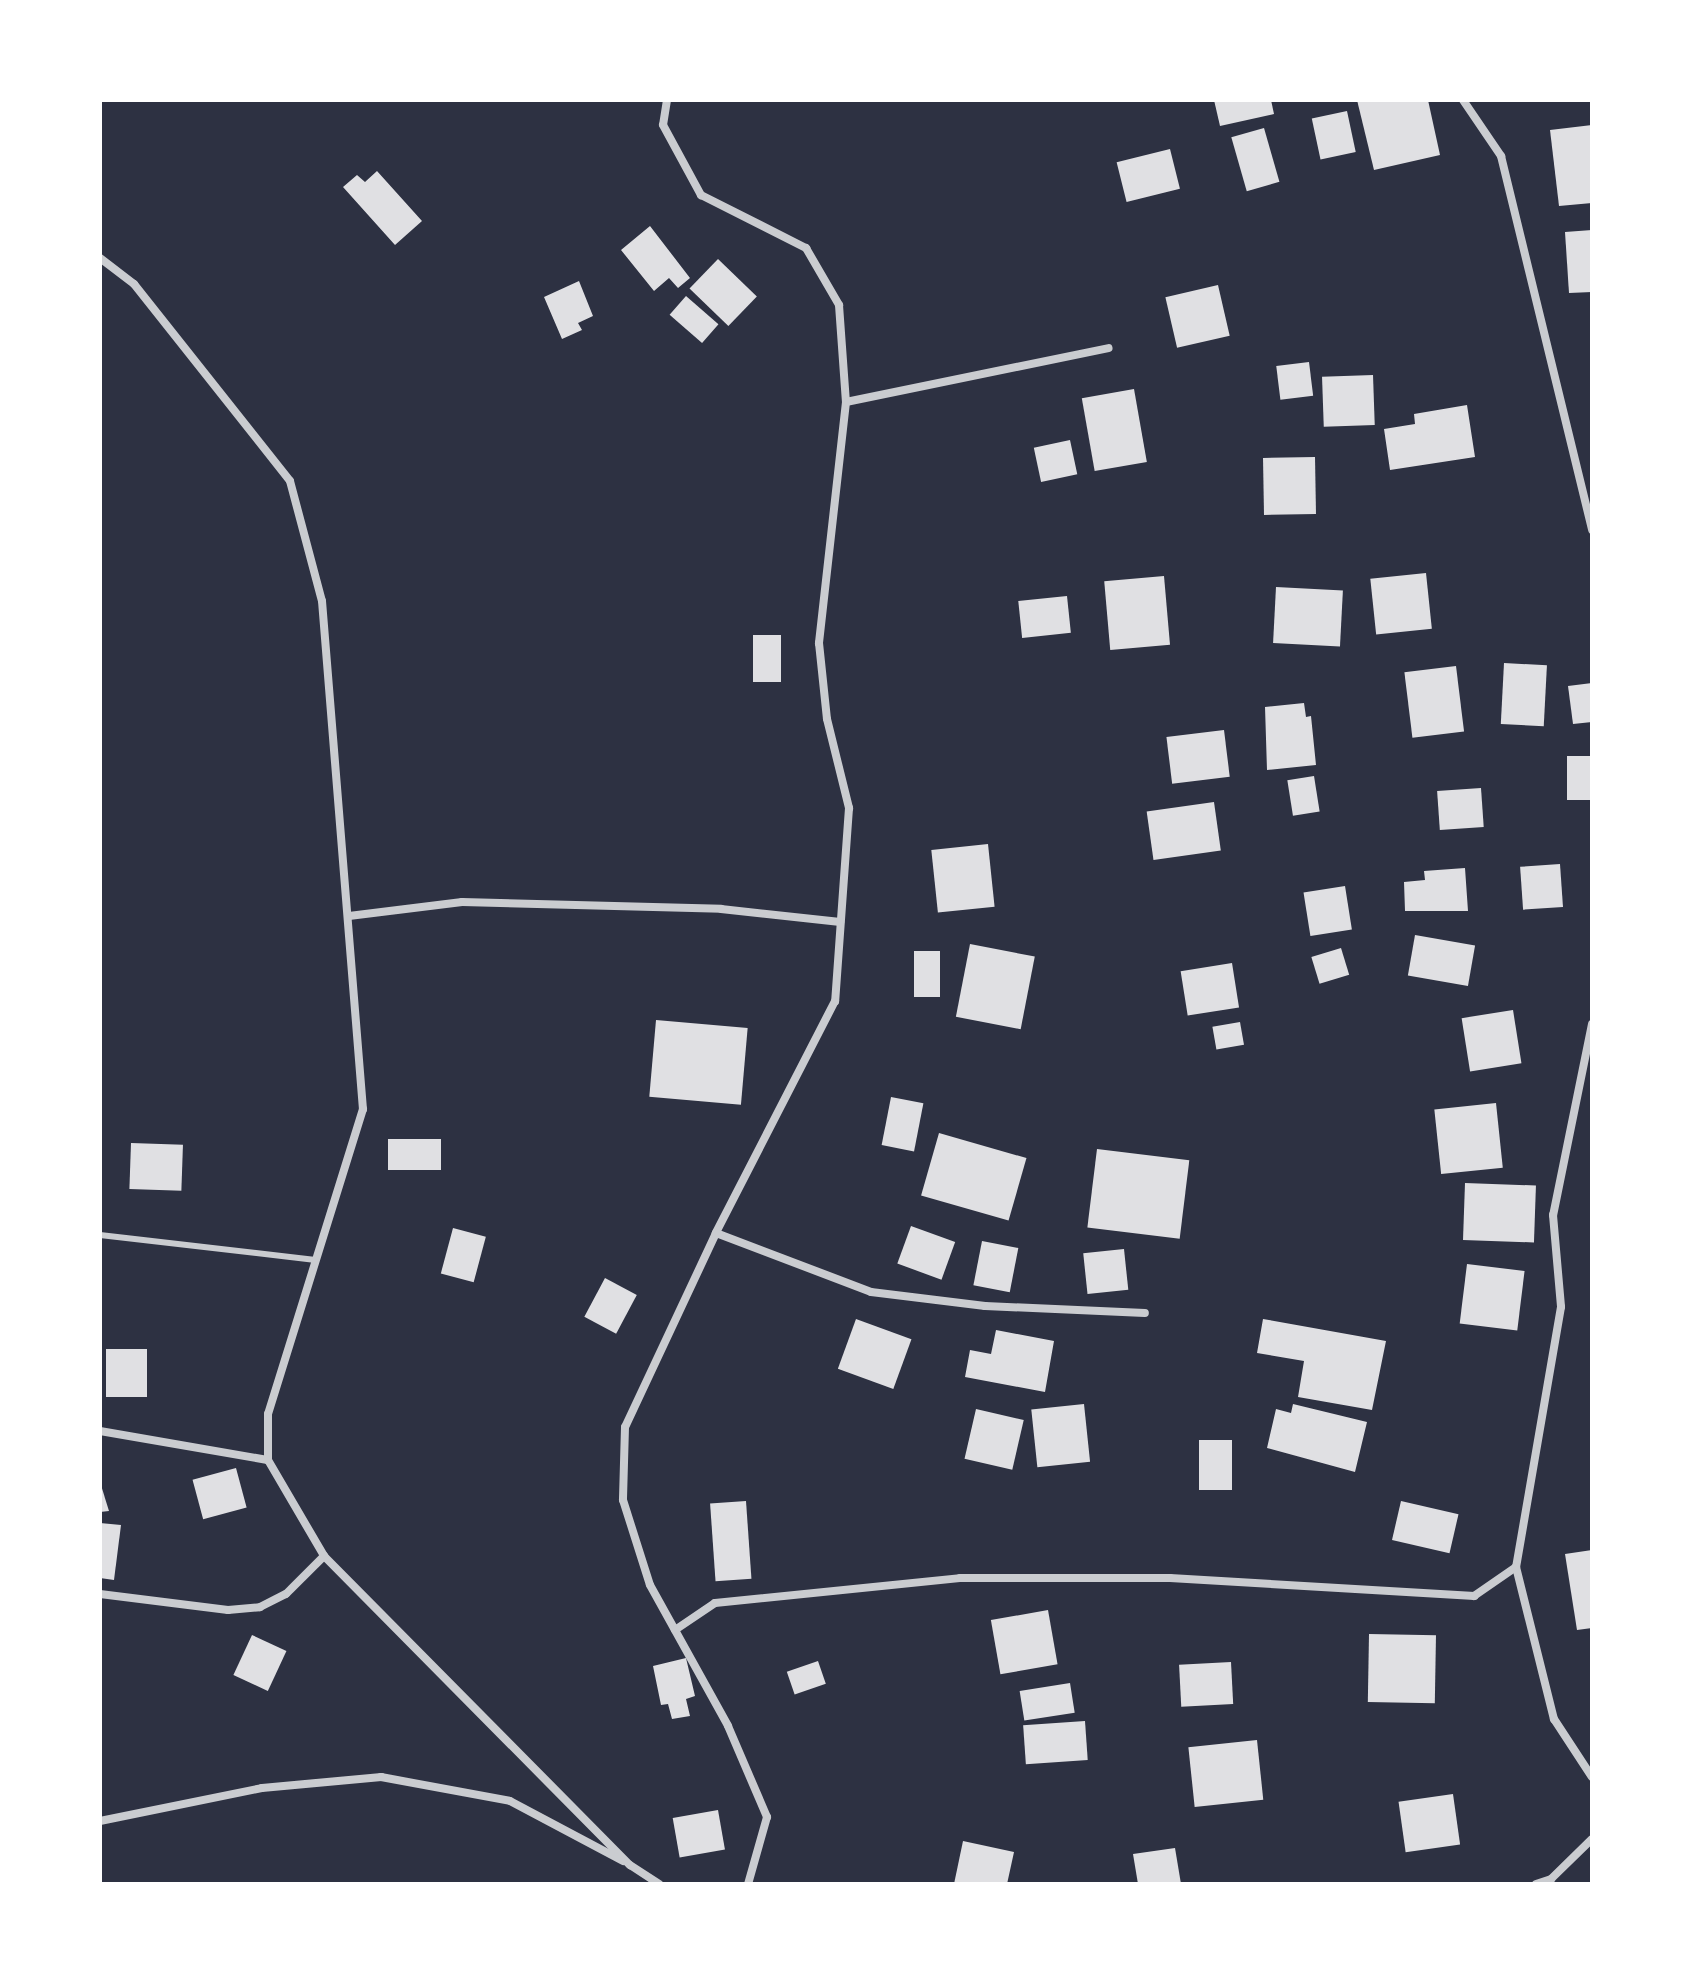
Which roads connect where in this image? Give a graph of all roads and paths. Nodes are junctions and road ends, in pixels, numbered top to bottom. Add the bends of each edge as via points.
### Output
1 (667, 100) edge
2 (1463, 100) edge
3 (100, 258) edge
4 (1109, 348) dead end
5 (846, 402) junction
6 (1592, 530) edge
7 (349, 916) junction
8 (840, 922) junction
9 (1592, 1024) edge
10 (716, 1233) junction
11 (100, 1235) edge
12 (316, 1260) junction
13 (1145, 1313) dead end
14 (100, 1431) edge
15 (268, 1460) junction
16 (324, 1556) junction
17 (1516, 1567) junction
18 (100, 1594) edge
19 (675, 1630) junction
20 (1592, 1777) edge
21 (100, 1821) edge
22 (1592, 1839) edge
23 (630, 1865) junction
24 (659, 1884) edge
25 (748, 1884) edge
26 (1536, 1884) edge

1 - 5 street via 663,125 701,195 806,248 839,305
2 - 6 street via 1501,156
3 - 7 street via 134,284 290,481 322,601
4 - 5 street
5 - 8 street via 819,643 827,719 849,808
7 - 8 street via 462,902 721,909
7 - 12 street via 363,1109
8 - 10 street via 835,1001
9 - 17 street via 1553,1215 1561,1307
10 - 13 street via 871,1292 985,1306
10 - 19 street via 625,1427 623,1500 650,1585
11 - 12 lane
12 - 15 street via 268,1414
14 - 15 street
15 - 16 street
16 - 18 street via 286,1594 260,1607 228,1610
16 - 23 street
17 - 19 street via 1474,1596 1170,1578 960,1578 715,1603
17 - 20 street via 1554,1719
19 - 25 street via 728,1726 767,1817
21 - 23 street via 262,1788 381,1777 510,1801
22 - 26 street via 1551,1879
23 - 24 street

